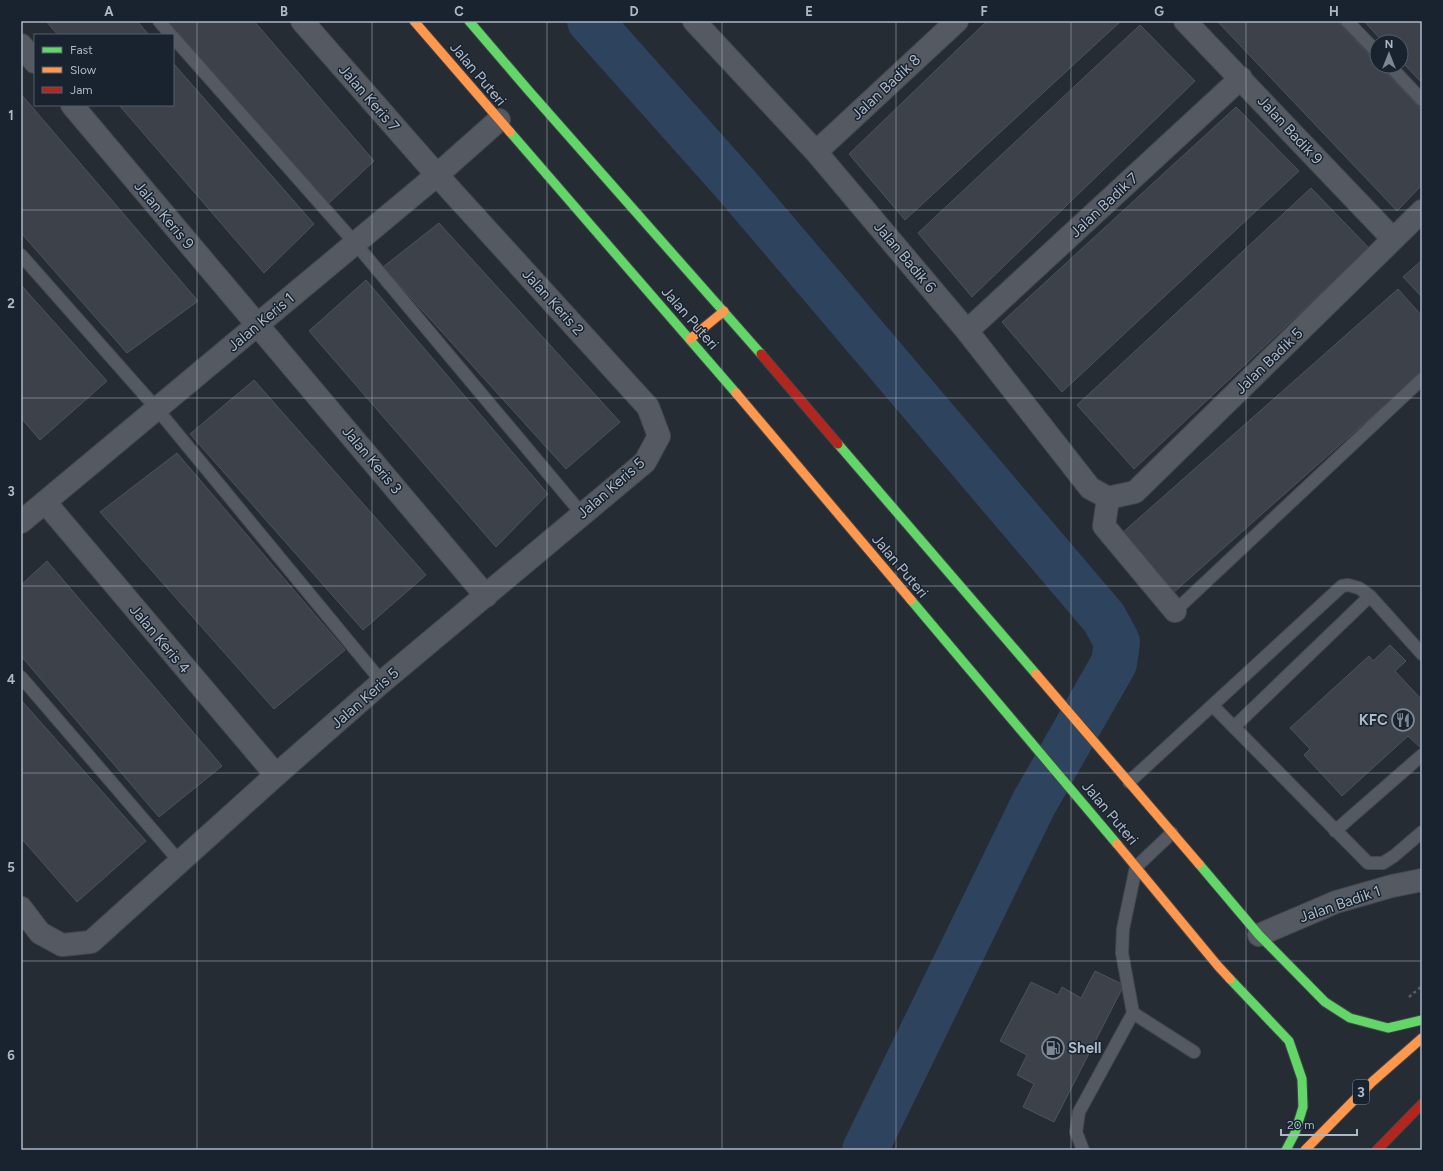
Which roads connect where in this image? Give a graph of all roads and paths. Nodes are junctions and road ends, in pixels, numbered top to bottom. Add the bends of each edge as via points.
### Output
1 (159, 21) edge
2 (302, 21) edge
3 (414, 21) edge
4 (469, 21) edge
5 (694, 21) edge
6 (957, 21) edge
7 (1185, 21) edge
8 (1347, 21) edge
9 (170, 34) edge
10 (174, 38) edge
11 (1369, 44) edge
12 (21, 45) edge
13 (34, 61) edge
14 (1398, 74) edge
15 (1241, 78) junction
16 (1422, 100) edge
17 (73, 106) edge
18 (499, 120) junction
19 (816, 152) junction
20 (437, 175) junction
21 (1422, 211) edge
22 (1393, 239) junction
23 (355, 243) junction
24 (21, 256) edge
25 (724, 311) junction
26 (257, 325) junction
27 (967, 331) junction
28 (690, 339) junction
29 (1422, 379) edge
30 (157, 409) junction
31 (659, 436) joint
32 (1108, 498) junction
33 (45, 502) junction
34 (582, 514) junction
35 (21, 522) edge
36 (486, 596) junction
37 (1370, 596) junction
38 (1175, 611) joint
39 (1422, 654) edge
40 (21, 677) edge
41 (382, 682) junction
42 (1213, 706) junction
43 (1234, 727) junction
44 (1422, 755) edge
45 (276, 775) junction
46 (1129, 782) junction
47 (1336, 830) junction
48 (1422, 832) edge
49 (1172, 833) junction
50 (180, 862) junction
51 (1136, 867) junction
52 (1422, 880) edge
53 (21, 908) edge
54 (1259, 935) junction
55 (1422, 986) edge
56 (1407, 999) dead end
57 (1132, 1013) junction
58 (1422, 1020) edge
59 (1422, 1038) edge
60 (1194, 1052) dead end
61 (1422, 1104) edge
62 (1083, 1150) edge
63 (1286, 1150) edge
64 (1304, 1150) edge
65 (1377, 1150) edge

1 - 9 lane
2 - 20 street, Jalan Keris 7
3 - 18 main road, Jalan Puteri
4 - 25 main road, Jalan Puteri
5 - 19 street, Jalan Badik 6
6 - 19 street, Jalan Badik 8
7 - 15 street, Jalan Badik 9
8 - 11 lane
10 - 23 lane
12 - 13 street
14 - 16 lane
15 - 22 street, Jalan Badik 9
15 - 27 street, Jalan Badik 7
17 - 26 street, Jalan Keris 9
18 - 20 street, Jalan Keris 1
18 - 28 main road, Jalan Puteri
19 - 27 street, Jalan Badik 6
20 - 23 street, Jalan Keris 1
20 - 31 street, Jalan Keris 2 via 648,407
21 - 22 street, Jalan Badik 5
22 - 32 street, Jalan Badik 5 via 1135,492
23 - 26 street, Jalan Keris 1
23 - 34 lane
24 - 30 lane
25 - 28 main road
25 - 46 main road, Jalan Puteri
26 - 30 street, Jalan Keris 1
26 - 36 street, Jalan Keris 3
27 - 32 street, Jalan Badik 6 via 1090,488
28 - 51 main road, Jalan Puteri
29 - 38 lane
30 - 33 street, Jalan Keris 1
30 - 41 lane
31 - 34 street, Jalan Keris 5 via 645,462
32 - 38 street via 1104,526
33 - 35 street, Jalan Keris 1
33 - 45 street, Jalan Keris 4
34 - 36 street, Jalan Keris 5
36 - 41 street, Jalan Keris 5
37 - 39 lane
37 - 42 lane via 1359,588 1342,586
37 - 43 lane
40 - 50 lane
41 - 45 street, Jalan Keris 5
42 - 43 lane
42 - 46 lane
43 - 47 lane
44 - 47 lane
45 - 50 street, Jalan Keris 5
46 - 49 main road, Jalan Puteri
47 - 48 lane via 1368,863 1383,863
49 - 51 lane
49 - 54 main road, Jalan Puteri
50 - 53 street, Jalan Keris 5 via 91,942 62,945 40,934
51 - 57 lane via 1123,929 1122,953
51 - 63 main road, Jalan Puteri via 1218,966 1289,1041 1302,1079 1303,1107 1295,1133
52 - 54 street, Jalan Badik 1 via 1336,902
54 - 58 main road, Jalan Puteri via 1325,1002 1350,1018 1388,1028
55 - 56 path
57 - 60 lane
57 - 62 lane via 1079,1112 1076,1132
59 - 64 main road, 3 via 1372,1082
61 - 65 main road

